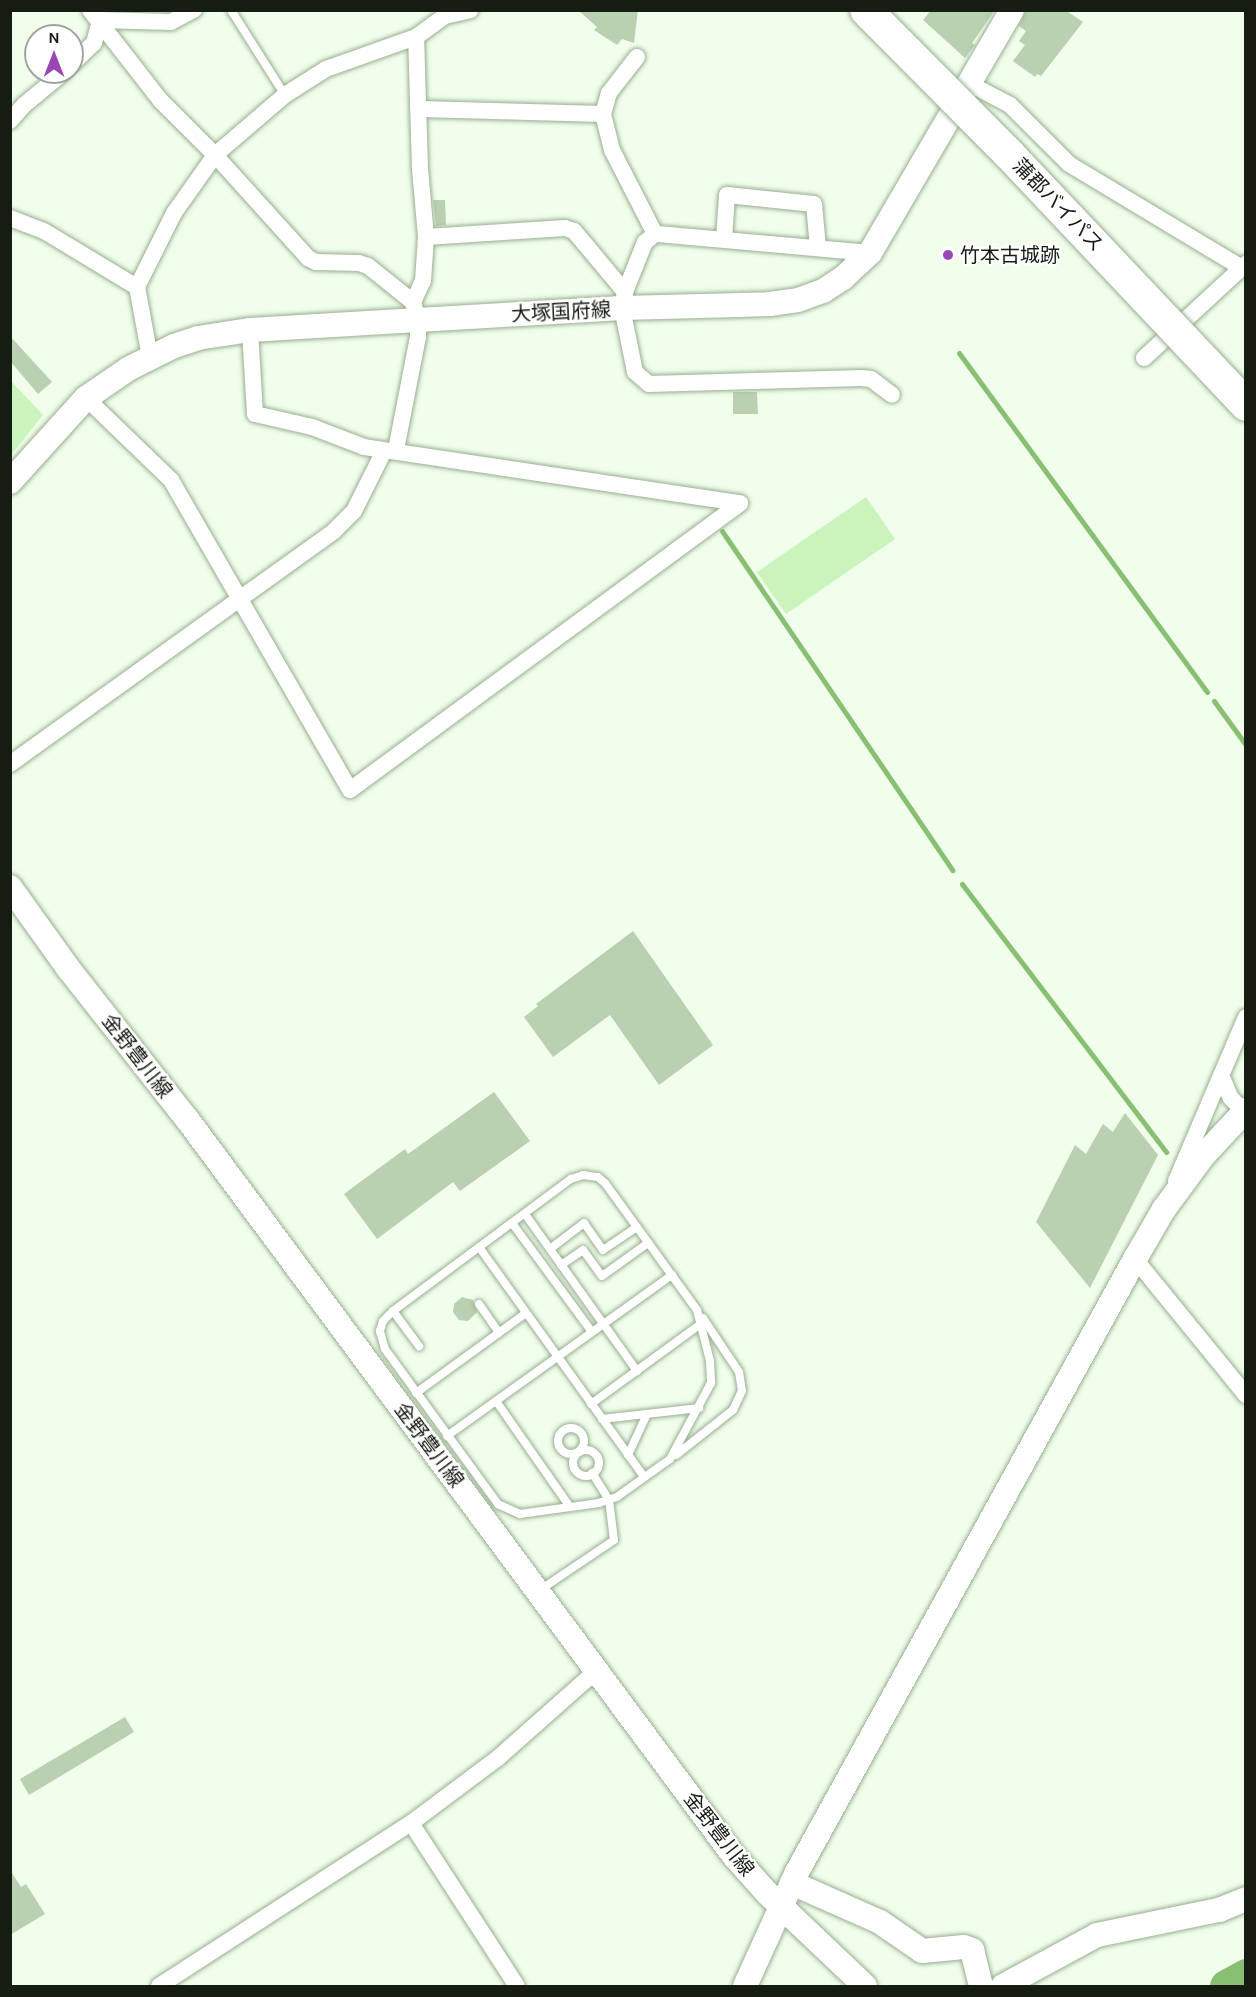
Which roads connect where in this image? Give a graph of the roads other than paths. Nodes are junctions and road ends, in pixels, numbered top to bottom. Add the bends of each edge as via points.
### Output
1 (194, 10) edge
2 (231, 10) edge
3 (470, 10) edge
4 (866, 10) edge
5 (878, 10) edge
6 (1012, 10) edge
7 (95, 15) edge
8 (416, 37) junction
9 (84, 53) edge
10 (637, 57) dead end
11 (49, 84) edge
12 (970, 84) junction
13 (285, 95) junction
14 (420, 109) junction
15 (603, 114) junction
16 (10, 121) edge
17 (215, 155) junction
18 (10, 218) edge
19 (655, 234) junction
20 (426, 237) junction
21 (724, 240) junction
22 (818, 248) junction
23 (870, 253) junction
24 (1244, 266) edge
25 (137, 287) junction
26 (623, 300) junction
27 (416, 311) junction
28 (250, 330) junction
29 (150, 357) junction
30 (1144, 358) dead end
31 (1245, 391) edge
32 (892, 395) dead end
33 (86, 398) junction
34 (1245, 405) edge
35 (390, 450) junction
36 (10, 482) edge
37 (240, 598) junction
38 (10, 764) edge
39 (10, 887) edge
40 (1245, 1017) edge
41 (1221, 1075) junction
42 (1245, 1111) edge
43 (1164, 1209) junction
44 (525, 1214) junction
45 (512, 1223) junction
46 (637, 1227) junction
47 (648, 1243) junction
48 (479, 1247) junction
49 (550, 1249) junction
50 (1135, 1259) junction
51 (561, 1265) junction
52 (672, 1275) junction
53 (479, 1304) dead end
54 (698, 1310) junction
55 (393, 1311) junction
56 (526, 1313) junction
57 (702, 1323) junction
58 (603, 1324) junction
59 (592, 1332) junction
60 (499, 1333) junction
61 (418, 1346) dead end
62 (558, 1357) junction
63 (637, 1371) junction
64 (416, 1393) junction
65 (1245, 1395) edge
66 (496, 1401) junction
67 (591, 1404) junction
68 (699, 1408) junction
69 (647, 1414) junction
70 (602, 1419) junction
71 (447, 1436) junction
72 (628, 1455) junction
73 (670, 1459) junction
74 (592, 1473) junction
75 (644, 1477) junction
76 (609, 1500) junction
77 (570, 1507) junction
78 (538, 1592) junction
79 (596, 1671) junction
80 (411, 1823) junction
81 (792, 1883) junction
82 (1245, 1899) edge
83 (781, 1906) junction
84 (159, 1986) edge
85 (517, 1986) edge
86 (745, 1986) edge
87 (865, 1986) edge
88 (981, 1986) edge
89 (1003, 1986) edge

1 - 7 street via 171,22
2 - 13 lane
3 - 8 street via 445,16
4 - 34 highway, 蒲郡バイパス, bridge via 1008,153
5 - 31 highway, 蒲郡バイパス via 1045,177
6 - 12 main road, 大塚国府線
7 - 9 street via 94,44
7 - 17 street via 160,100
8 - 13 street via 326,69
8 - 14 street
10 - 15 street via 609,93
11 - 16 street
12 - 23 main road, 大塚国府線
12 - 24 street via 1010,105 1069,164
13 - 17 street
14 - 15 street
14 - 20 street
15 - 19 street via 616,159
17 - 25 street via 174,213
17 - 27 street via 308,258 368,266
18 - 25 street via 44,231
19 - 21 street
19 - 26 street via 645,242
20 - 26 street via 565,228 574,231
20 - 27 street
21 - 22 street
21 - 22 street via 727,195 813,204
22 - 23 street
23 - 26 main road, 大塚国府線 via 843,278 798,300 770,304
24 - 30 street
25 - 29 street
26 - 27 main road, 大塚国府線
26 - 32 street via 635,372 649,384 861,378 871,379
27 - 28 main road, 大塚国府線
27 - 35 street via 418,337
28 - 29 main road, 大塚国府線 via 198,338
28 - 35 street via 255,414 312,427 364,447
29 - 33 main road, 大塚国府線
33 - 36 main road, 大塚国府線
33 - 37 street via 171,480
35 - 37 street via 354,511 334,531
35 - 37 street via 482,467 740,503 350,790
37 - 38 street
39 - 78 main road, 金野豊川線
40 - 41 street
41 - 42 street via 1231,1098
41 - 43 street
42 - 43 main road via 1204,1155
43 - 50 main road
44 - 45 lane
44 - 46 lane via 571,1179 588,1175 605,1183
44 - 49 lane
45 - 48 lane
45 - 59 lane
46 - 47 lane
46 - 49 lane via 603,1250 584,1223
47 - 51 lane via 602,1276 583,1250
47 - 52 lane
48 - 55 lane
48 - 56 lane
49 - 51 lane
50 - 65 street
50 - 81 main road
51 - 58 lane
52 - 54 lane
52 - 58 lane
53 - 60 lane
54 - 57 lane
54 - 73 lane via 739,1372 742,1391 730,1414
55 - 61 lane
55 - 64 lane via 383,1322 381,1340
56 - 60 lane
56 - 62 lane
57 - 63 lane
57 - 68 lane via 711,1383
58 - 59 lane
58 - 63 lane
59 - 62 lane
60 - 64 lane
62 - 66 lane
62 - 67 lane
63 - 67 lane
64 - 71 lane
66 - 71 lane
66 - 77 lane
67 - 70 lane
68 - 69 lane
68 - 73 lane
69 - 70 lane
69 - 72 lane
70 - 72 lane
71 - 77 lane via 504,1508 520,1514
72 - 75 lane
73 - 75 lane
74 - 74 lane via 598,1466 596,1455 590,1450 578,1452 573,1461 575,1471 581,1475
74 - 76 lane
75 - 76 lane
76 - 77 lane
76 - 78 lane via 614,1540
78 - 79 main road, 金野豊川線
79 - 80 street via 498,1758
79 - 83 main road, 金野豊川線 via 734,1856
80 - 84 street
80 - 85 street
81 - 83 main road
81 - 88 main road via 880,1922 922,1951 964,1947 972,1950
82 - 89 main road via 1219,1910 1098,1935
83 - 86 main road
83 - 87 main road, 金野豊川線

